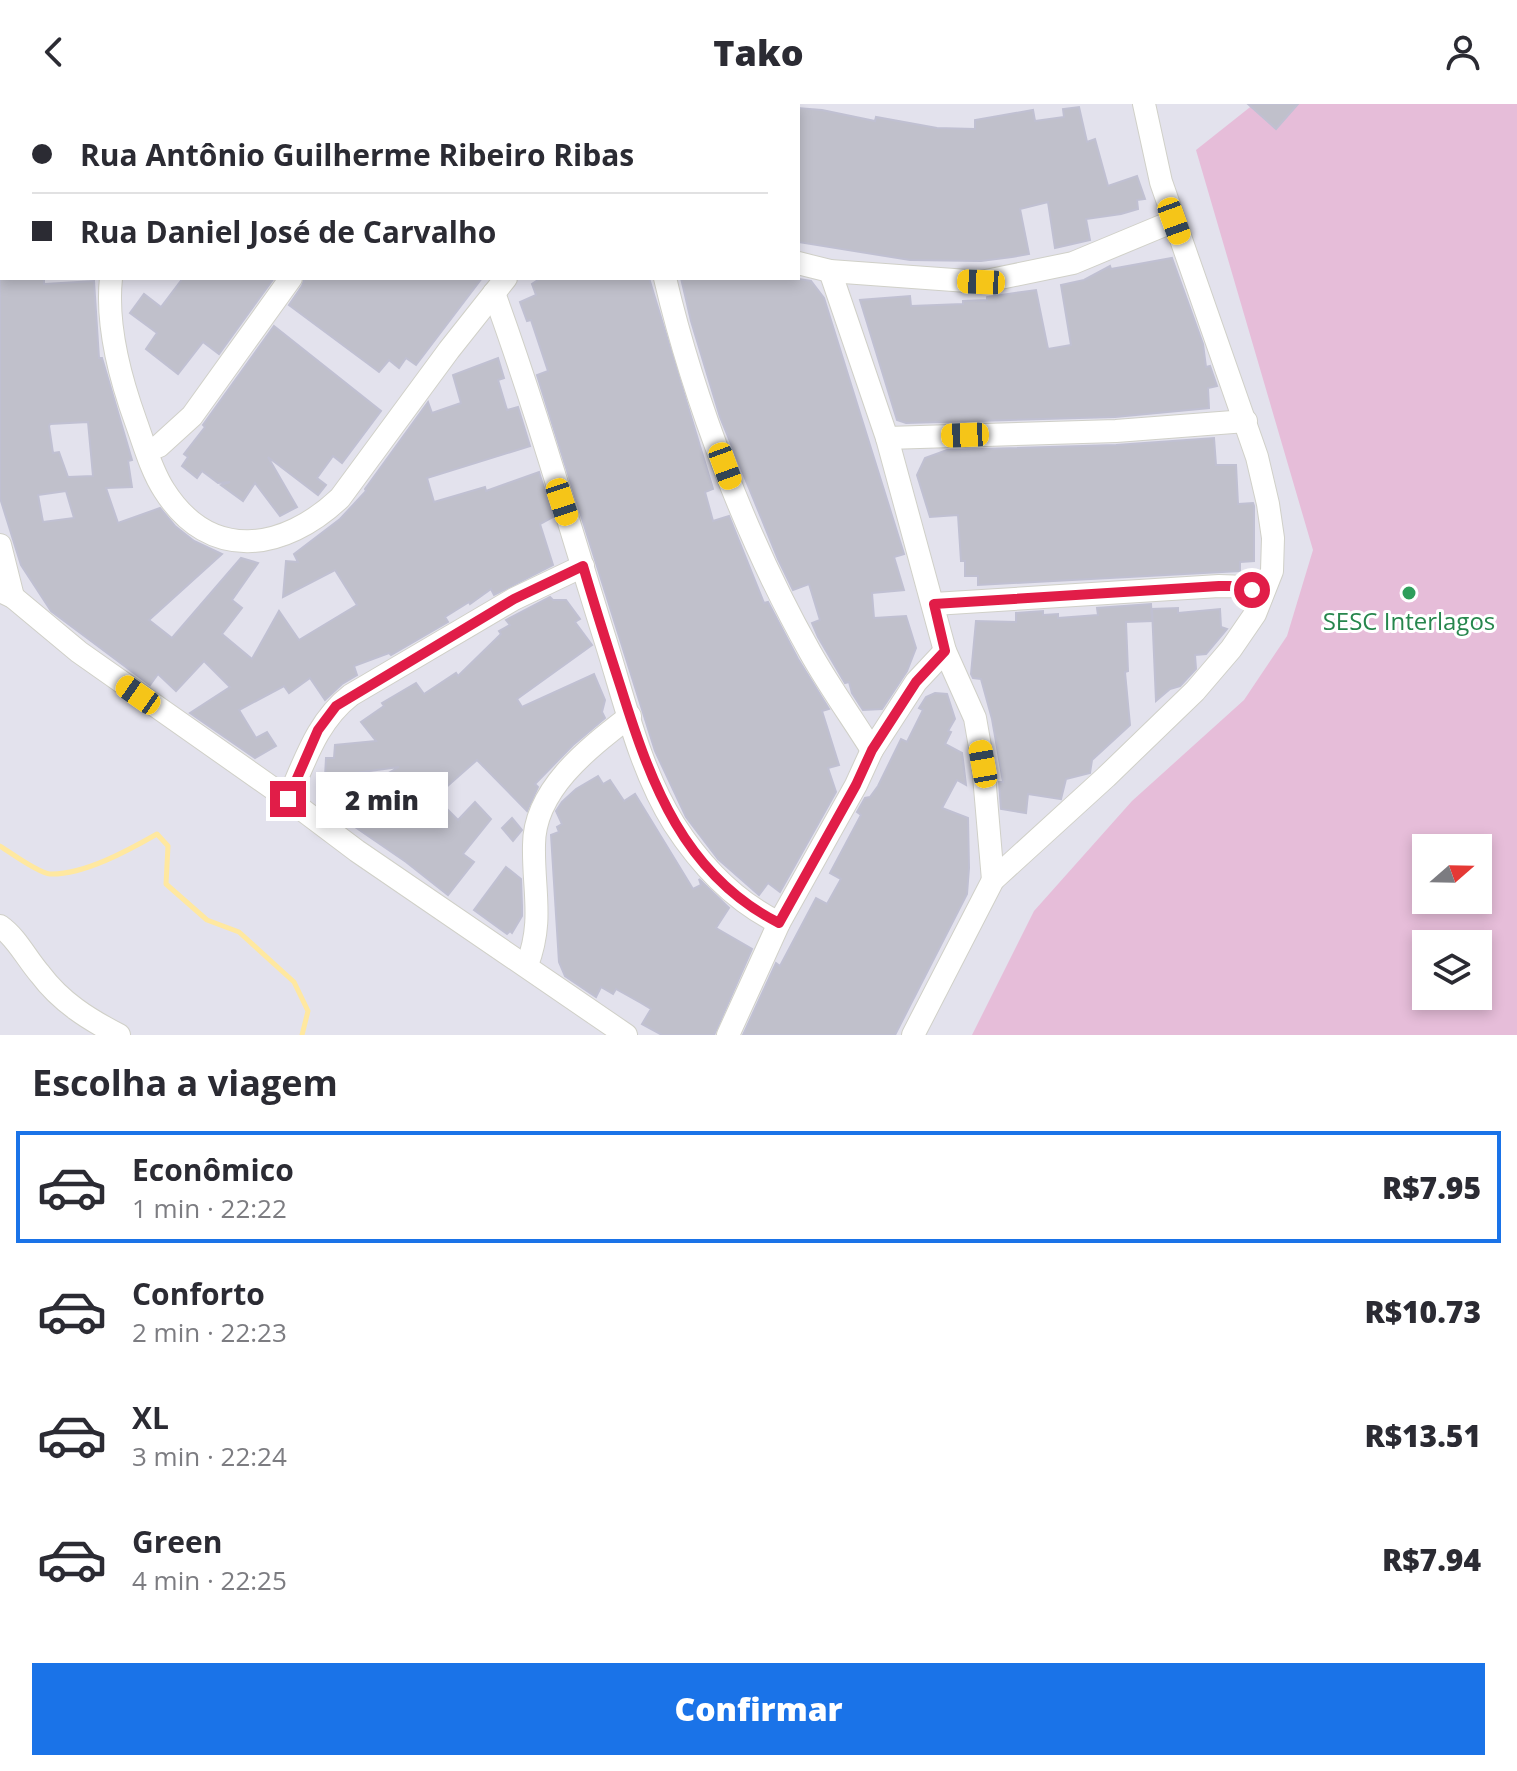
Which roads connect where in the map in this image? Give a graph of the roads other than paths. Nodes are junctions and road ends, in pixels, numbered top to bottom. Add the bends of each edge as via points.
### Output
1 (1144, 104) edge
2 (1174, 221) junction
3 (800, 264) edge
4 (830, 271) junction
5 (111, 280) edge
6 (290, 280) edge
7 (665, 280) edge
8 (500, 286) edge
9 (1246, 421) junction
10 (887, 438) junction
11 (147, 451) junction
12 (0, 545) edge
13 (583, 566) junction
14 (7, 594) edge
15 (1261, 598) junction
16 (934, 604) junction
17 (945, 651) junction
18 (630, 716) junction
19 (872, 750) junction
20 (288, 799) junction
21 (993, 880) junction
22 (779, 923) junction
23 (0, 926) edge
24 (527, 965) junction
25 (119, 1035) edge
26 (626, 1035) edge
27 (728, 1035) edge
28 (913, 1035) edge

1 - 2 street
2 - 4 street via 1073,263 981,282
2 - 9 street
3 - 4 street
4 - 10 street
5 - 11 street via 118,356
6 - 11 street via 192,416
7 - 19 street via 742,512 811,653
8 - 11 street via 340,498 290,533 242,541 202,530 180,513 162,488
8 - 13 street
9 - 10 street
9 - 15 street via 1273,538 1272,571
10 - 16 street
12 - 14 street
13 - 18 street
13 - 20 street via 514,599 336,706 318,730
14 - 20 street via 113,678
15 - 16 street via 1252,590 1219,586
15 - 21 street via 1231,649 1195,691
16 - 17 street
17 - 19 street via 916,682
17 - 21 street via 975,718
18 - 22 street via 660,797 696,855 735,897
18 - 24 street via 581,758 543,806 533,843 537,932
19 - 22 street
20 - 24 street
21 - 28 street
22 - 27 street
23 - 25 street via 61,999
24 - 26 street

